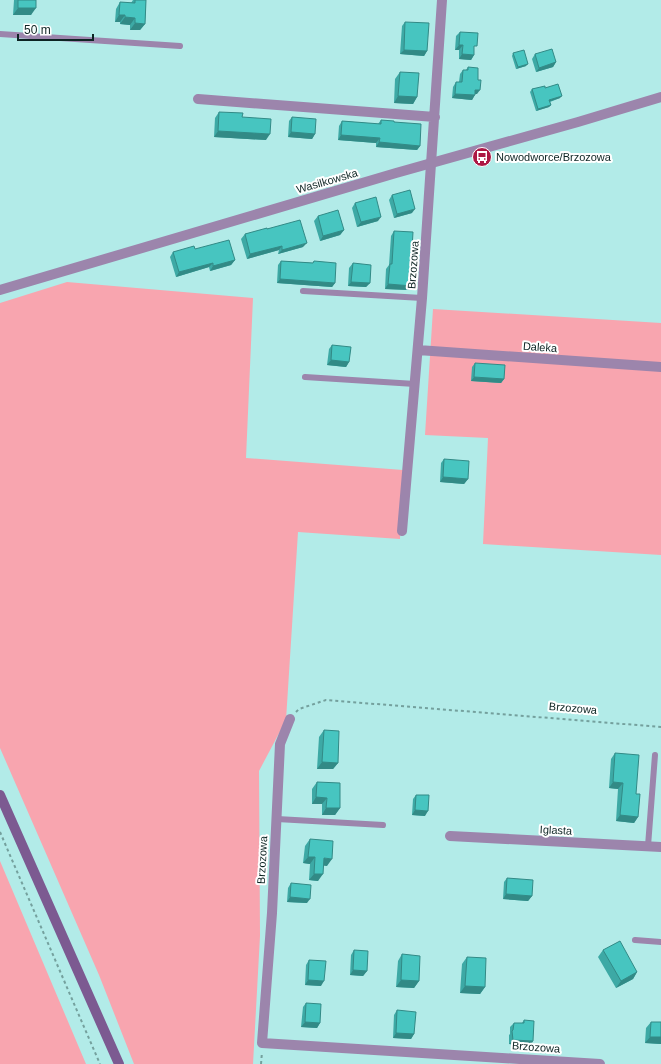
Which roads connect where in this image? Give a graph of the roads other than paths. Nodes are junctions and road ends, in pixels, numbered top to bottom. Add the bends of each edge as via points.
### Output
1 (442, 0) edge
2 (0, 34) edge
3 (180, 46) dead end
4 (661, 97) edge
5 (198, 99) dead end
6 (435, 116) junction
7 (432, 163) junction
8 (0, 290) edge
9 (304, 291) dead end
10 (422, 298) junction
11 (418, 350) junction
12 (661, 367) edge
13 (305, 377) dead end
14 (415, 384) junction
15 (402, 531) dead end
16 (290, 719) road end
17 (655, 755) dead end
18 (0, 795) edge
19 (277, 819) junction
20 (383, 825) dead end
21 (450, 836) dead end
22 (648, 846) junction
23 (661, 847) edge
24 (634, 940) dead end
25 (661, 942) edge
26 (119, 1064) edge
27 (600, 1064) edge

1 - 6 street, Brzozowa
2 - 3 lane
4 - 7 street, Wasilkowska
5 - 6 street
6 - 7 street, Brzozowa
7 - 8 street, Wasilkowska
7 - 10 street, Brzozowa
9 - 10 lane
10 - 11 street, Brzozowa
11 - 12 street, Daleka
11 - 14 street, Brzozowa
13 - 14 lane
14 - 15 street, Brzozowa
16 - 19 street, Brzozowa via 280,744
17 - 22 lane
18 - 26 main road
19 - 20 lane
19 - 27 street, Brzozowa via 262,1043
21 - 22 street, Iglasta
22 - 23 street, Iglasta
24 - 25 lane

